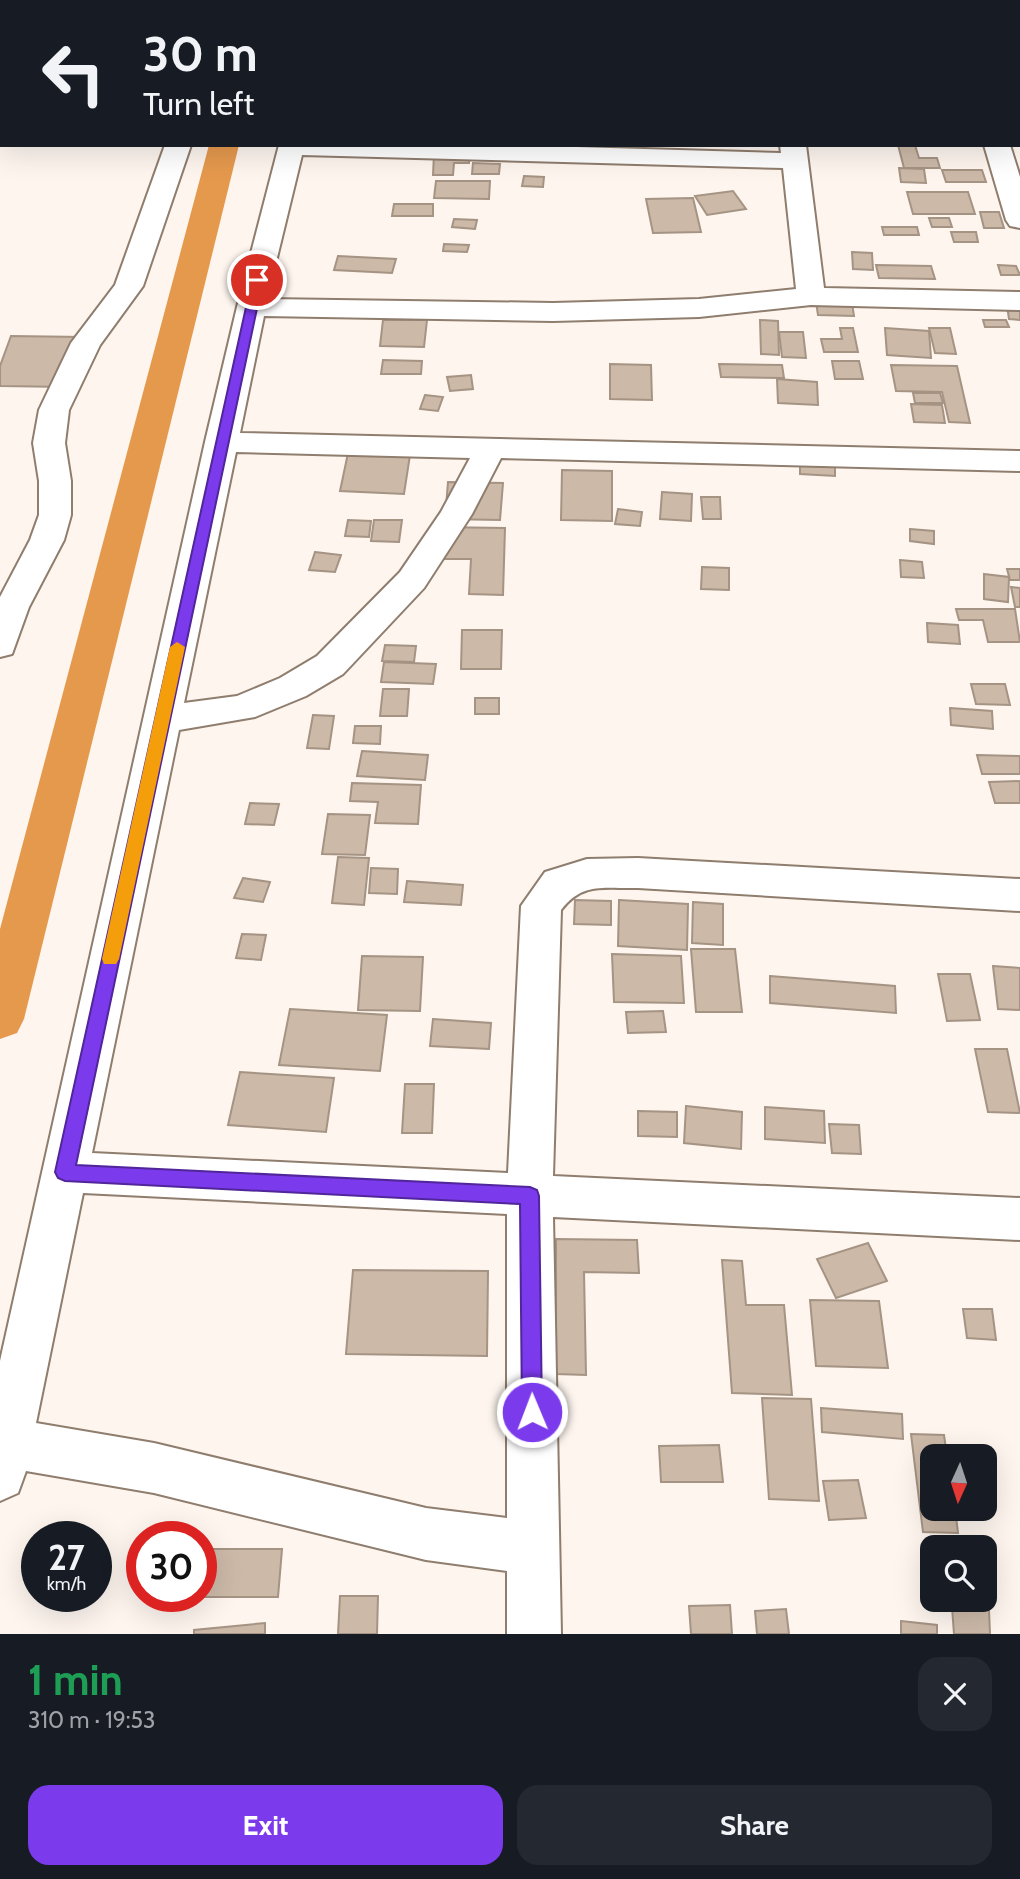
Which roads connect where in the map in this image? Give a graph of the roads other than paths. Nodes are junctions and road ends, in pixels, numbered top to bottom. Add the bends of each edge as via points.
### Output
1 (177, 147) edge
2 (292, 147) edge
3 (364, 147) edge
4 (794, 153) edge
5 (1007, 157) edge
6 (1020, 220) edge
7 (811, 296) junction
8 (1020, 301) edge
9 (251, 307) junction
10 (221, 442) junction
11 (490, 449) junction
12 (1020, 461) edge
13 (0, 645) edge
14 (162, 719) junction
15 (1020, 895) edge
16 (65, 1172) junction
17 (530, 1196) junction
18 (1020, 1219) edge
19 (3, 1459) edge
20 (534, 1548) junction
21 (534, 1634) edge

1 - 13 street via 130,286 86,343 54,410 49,443 55,515 12,607
2 - 9 street
3 - 4 street
4 - 7 street
5 - 6 street
7 - 8 street
7 - 9 street via 699,308 566,312
9 - 10 street
10 - 11 street
10 - 14 street
11 - 12 street
11 - 14 street via 456,514 412,580 330,665 293,687 242,708
14 - 16 street
15 - 17 street via 638,873 587,874 559,883 541,906
16 - 17 street
16 - 19 street
17 - 18 street
17 - 20 street
19 - 20 street via 154,1468 426,1534
20 - 21 street

